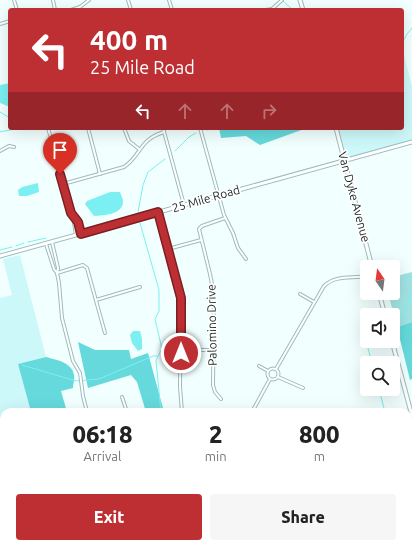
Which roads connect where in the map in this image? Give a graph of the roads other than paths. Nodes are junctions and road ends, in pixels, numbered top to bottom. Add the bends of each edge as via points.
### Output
1 (89, 0) edge
2 (282, 0) edge
3 (77, 8) edge
4 (273, 8) edge
5 (49, 130) edge
6 (89, 130) edge
7 (125, 130) edge
8 (201, 130) edge
9 (337, 130) edge
10 (164, 132) joint
11 (412, 142) edge
12 (14, 147) dead end
13 (140, 149) junction
14 (0, 151) edge
15 (345, 160) junction
16 (100, 174) junction
17 (63, 184) junction
18 (219, 195) junction
19 (184, 205) junction
20 (158, 212) junction
21 (73, 217) junction
22 (225, 218) junction
23 (81, 234) junction
24 (76, 235) junction
25 (201, 240) junction
26 (52, 242) junction
27 (46, 244) junction
28 (168, 249) junction
29 (0, 256) edge
30 (56, 258) junction
31 (246, 259) dead end
32 (50, 260) junction
33 (370, 260) edge
34 (57, 273) junction
35 (360, 277) edge
36 (140, 287) dead end
37 (300, 294) dead end
38 (96, 300) junction
39 (314, 302) junction
40 (105, 333) dead end
41 (394, 348) edge
42 (181, 350) junction
43 (214, 350) junction
44 (259, 366) dead end
45 (276, 369) junction
46 (268, 371) junction
47 (278, 377) junction
48 (270, 379) junction
49 (303, 388) dead end
50 (122, 397) dead end
51 (221, 399) dead end
52 (411, 406) edge
53 (86, 408) edge
54 (126, 408) edge
55 (182, 408) edge
56 (254, 408) edge

1 - 3 street
2 - 4 street
5 - 17 street
6 - 16 street
7 - 13 street via 129,141
8 - 18 street
9 - 15 street, Van Dyke Avenue
10 - 13 street via 150,137
10 - 19 street
11 - 15 street, 25 Mile Road
12 - 14 street via 8,146
13 - 16 street via 127,165
15 - 18 street, 25 Mile Road
15 - 33 street, Van Dyke Avenue
16 - 17 street
17 - 21 street
18 - 19 street, 25 Mile Road
18 - 22 street
19 - 20 street, 25 Mile Road
20 - 23 street, 25 Mile Road
20 - 28 street
21 - 23 street via 78,222
21 - 24 street
22 - 25 street, Palomino Drive via 200,227
22 - 31 street via 234,233 238,248
23 - 24 street, 25 Mile Road
24 - 26 street, 25 Mile Road
25 - 28 street
25 - 43 street, Palomino Drive via 214,294
26 - 27 street, 25 Mile Road
26 - 30 street
27 - 29 street, 25 Mile Road
27 - 32 street
28 - 42 street via 181,298
30 - 32 street
30 - 34 street
32 - 34 street
34 - 38 street via 84,265
34 - 53 street via 63,323 73,361 80,373
35 - 39 street via 332,280 324,286
36 - 38 street
37 - 39 street
38 - 40 street
39 - 45 street
41 - 52 street
42 - 43 street
42 - 55 street
43 - 51 street, Palomino Drive via 214,389
44 - 46 street
45 - 46 street
45 - 47 street
46 - 48 street
47 - 48 street
47 - 49 street
48 - 56 street
50 - 54 street

